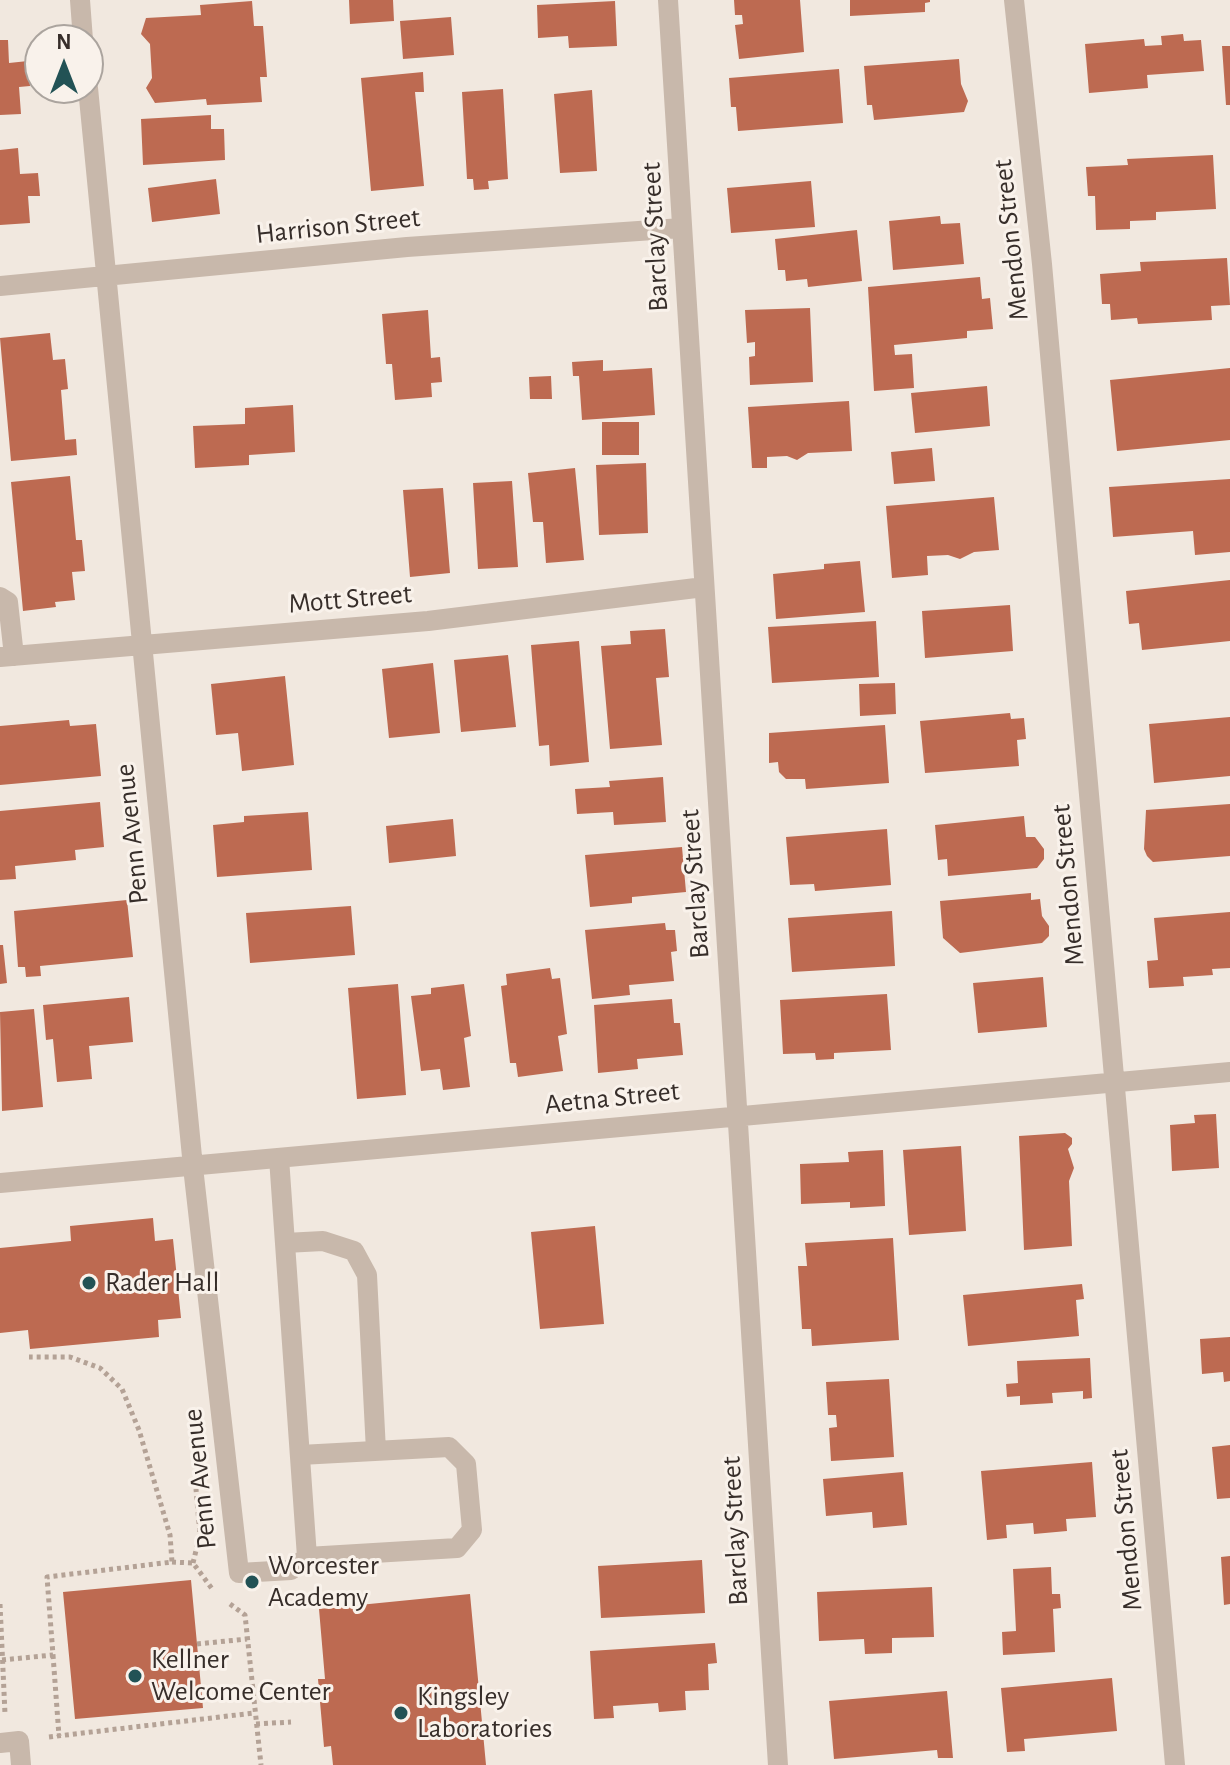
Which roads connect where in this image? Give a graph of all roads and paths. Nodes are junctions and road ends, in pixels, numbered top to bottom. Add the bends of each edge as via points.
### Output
1 (80, 0) edge
2 (668, 0) edge
3 (1014, 0) edge
4 (82, 24) edge
5 (90, 104) edge
6 (682, 228) junction
7 (106, 277) junction
8 (0, 286) edge
9 (704, 587) junction
10 (0, 597) edge
11 (142, 645) junction
12 (7, 656) edge
13 (1230, 1072) edge
14 (1114, 1082) junction
15 (738, 1114) junction
16 (279, 1158) junction
17 (193, 1167) junction
18 (0, 1183) edge
19 (285, 1243) junction
20 (29, 1357) dead end
21 (376, 1451) junction
22 (300, 1455) junction
23 (307, 1557) junction
24 (172, 1562) junction
25 (0, 1604) edge
26 (247, 1639) junction
27 (197, 1644) dead end
28 (53, 1655) junction
29 (2, 1660) junction
30 (254, 1713) junction
31 (291, 1722) dead end
32 (256, 1724) junction
33 (59, 1736) junction
34 (8, 1742) edge
35 (21, 1765) edge
36 (261, 1765) edge
37 (778, 1765) edge
38 (1175, 1765) edge

1 - 4 street
2 - 6 street, Barclay Street
3 - 14 street, Mendon Street
5 - 7 street, Penn Avenue
6 - 7 street, Harrison Street via 407,247
6 - 9 street, Barclay Street
7 - 8 street, Harrison Street
7 - 11 street, Penn Avenue
9 - 11 street, Mott Street via 428,621
9 - 15 street, Barclay Street
10 - 12 street via 8,602
11 - 12 street, Mott Street
11 - 17 street, Penn Avenue
13 - 14 street, Aetna Street
14 - 15 street, Aetna Street
14 - 38 street, Mendon Street
15 - 16 street, Aetna Street
15 - 37 street, Barclay Street
16 - 17 street, Aetna Street
16 - 19 street
17 - 18 street, Aetna Street
17 - 23 street, Penn Avenue via 239,1573 291,1570
19 - 21 street via 323,1241 354,1251 367,1275
19 - 22 street
20 - 24 path via 70,1357 100,1368 122,1389 170,1535
21 - 22 street
21 - 23 street via 449,1447 466,1464 472,1530 457,1548
22 - 23 street
24 - 26 path via 193,1563 209,1587 245,1615
24 - 28 path via 47,1577
25 - 29 path
26 - 27 path
26 - 30 path
28 - 29 path
28 - 33 path
29 - 34 path
30 - 32 path
30 - 33 path
31 - 32 path
32 - 36 path
33 - 34 path
34 - 35 street

